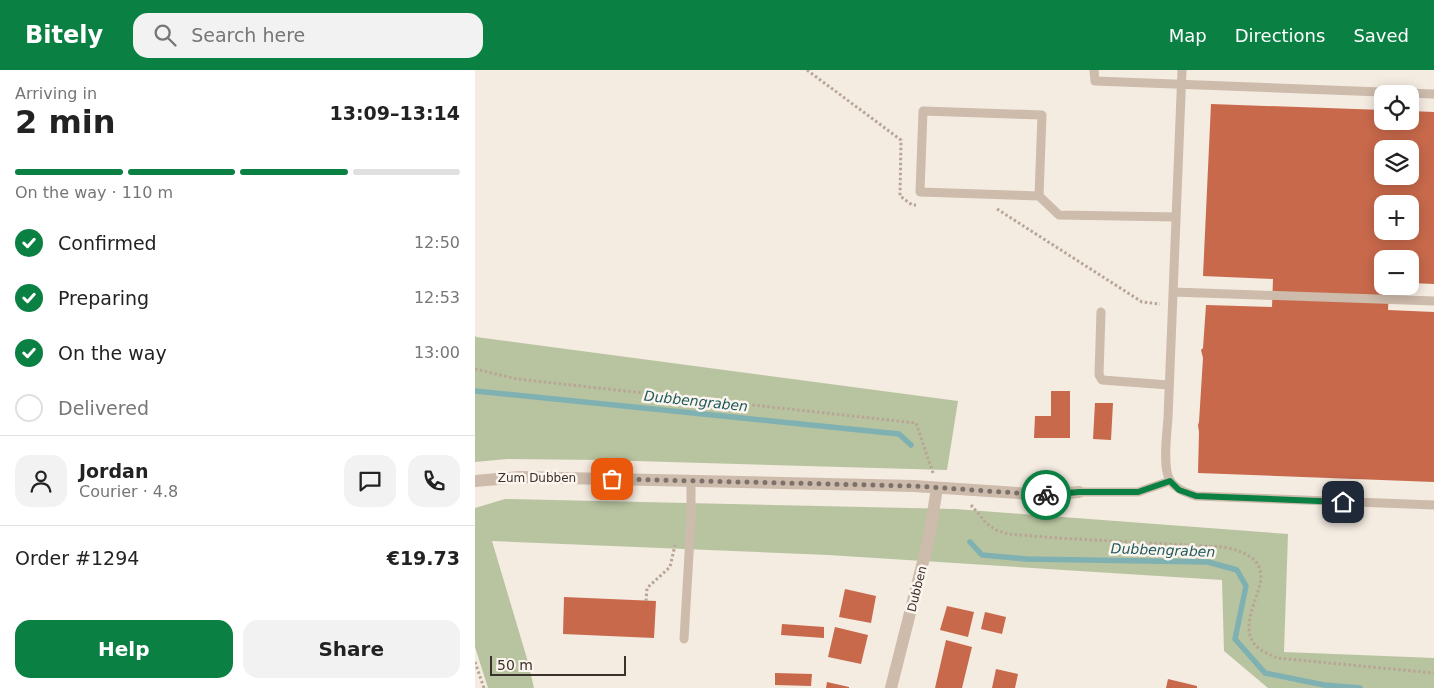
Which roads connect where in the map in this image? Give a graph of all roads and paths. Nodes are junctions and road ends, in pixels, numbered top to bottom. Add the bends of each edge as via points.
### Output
1 (1094, 70) edge
2 (1182, 70) edge
3 (1182, 84) junction
4 (1434, 94) edge
5 (1039, 196) junction
6 (1176, 217) junction
7 (1173, 292) junction
8 (1434, 301) edge
9 (1101, 312) dead end
10 (475, 369) edge
11 (1169, 385) junction
12 (475, 481) edge
13 (691, 481) junction
14 (1170, 481) junction
15 (937, 488) junction
16 (960, 490) junction
17 (1079, 492) joint
18 (1434, 506) edge
19 (670, 568) dead end
20 (646, 601) dead end
21 (684, 639) dead end
22 (475, 662) edge
23 (1434, 674) edge
24 (484, 688) edge
25 (891, 688) edge

1 - 3 lane via 1095,81
2 - 3 lane
3 - 4 lane
3 - 6 lane
5 - 5 lane via 920,192 923,111 1042,115
5 - 6 lane via 1059,214
6 - 7 lane
7 - 8 lane
7 - 11 lane
9 - 11 lane via 1099,375 1103,380
10 - 15 path via 517,379 917,423
11 - 14 lane via 1166,470
12 - 13 street, Zum Dubben via 520,477
13 - 15 street, Zum Dubben
13 - 21 lane
14 - 17 lane via 1138,492
14 - 18 lane via 1179,490 1196,496
15 - 16 street, Zum Dubben
15 - 25 street, Dubben via 931,531
16 - 17 street, Zum Dubben via 1046,495
16 - 23 path via 981,517 996,530 1008,534 1224,547 1242,551 1255,559 1261,573 1249,626 1257,648 1277,658
19 - 20 path via 647,588
22 - 24 path

